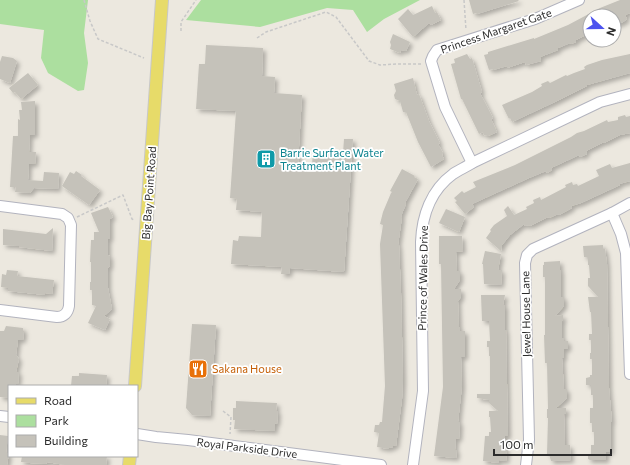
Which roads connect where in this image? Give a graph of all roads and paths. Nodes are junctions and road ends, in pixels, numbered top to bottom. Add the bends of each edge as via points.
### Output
1 (84, 0) edge
2 (162, 0) edge
3 (196, 0) edge
4 (464, 0) edge
5 (579, 0) edge
6 (466, 30) dead end
7 (181, 31) dead end
8 (257, 38) dead end
9 (144, 58) dead end
10 (422, 64) dead end
11 (630, 94) edge
12 (472, 163) junction
13 (630, 203) edge
14 (0, 206) edge
15 (612, 213) junction
16 (77, 217) dead end
17 (134, 220) dead end
18 (0, 310) edge
19 (630, 374) edge
20 (135, 385) edge
21 (223, 411) dead end
22 (138, 434) edge
23 (230, 434) dead end
24 (381, 465) edge
25 (413, 465) edge
26 (526, 465) edge

1 - 9 path via 98,39
2 - 20 main road, Big Bay Point Road
3 - 7 path via 181,22
4 - 6 path
5 - 12 street, Princess Margaret Gate via 535,19 436,50 431,61 445,107
8 - 10 path via 266,32 326,12 336,17 369,61 380,65
11 - 12 street, Prince of Wales Drive via 600,102
12 - 25 street, Prince of Wales Drive via 442,184 428,205 422,229 423,391
13 - 15 street, Jewel House Lane
14 - 18 street via 62,214 68,217 71,225 69,306 66,314 56,317
15 - 19 street via 626,250
15 - 26 street, Jewel House Lane via 533,249 524,263 529,440
16 - 17 path via 123,196
21 - 23 path via 231,417
22 - 24 street, Royal Parkside Drive

